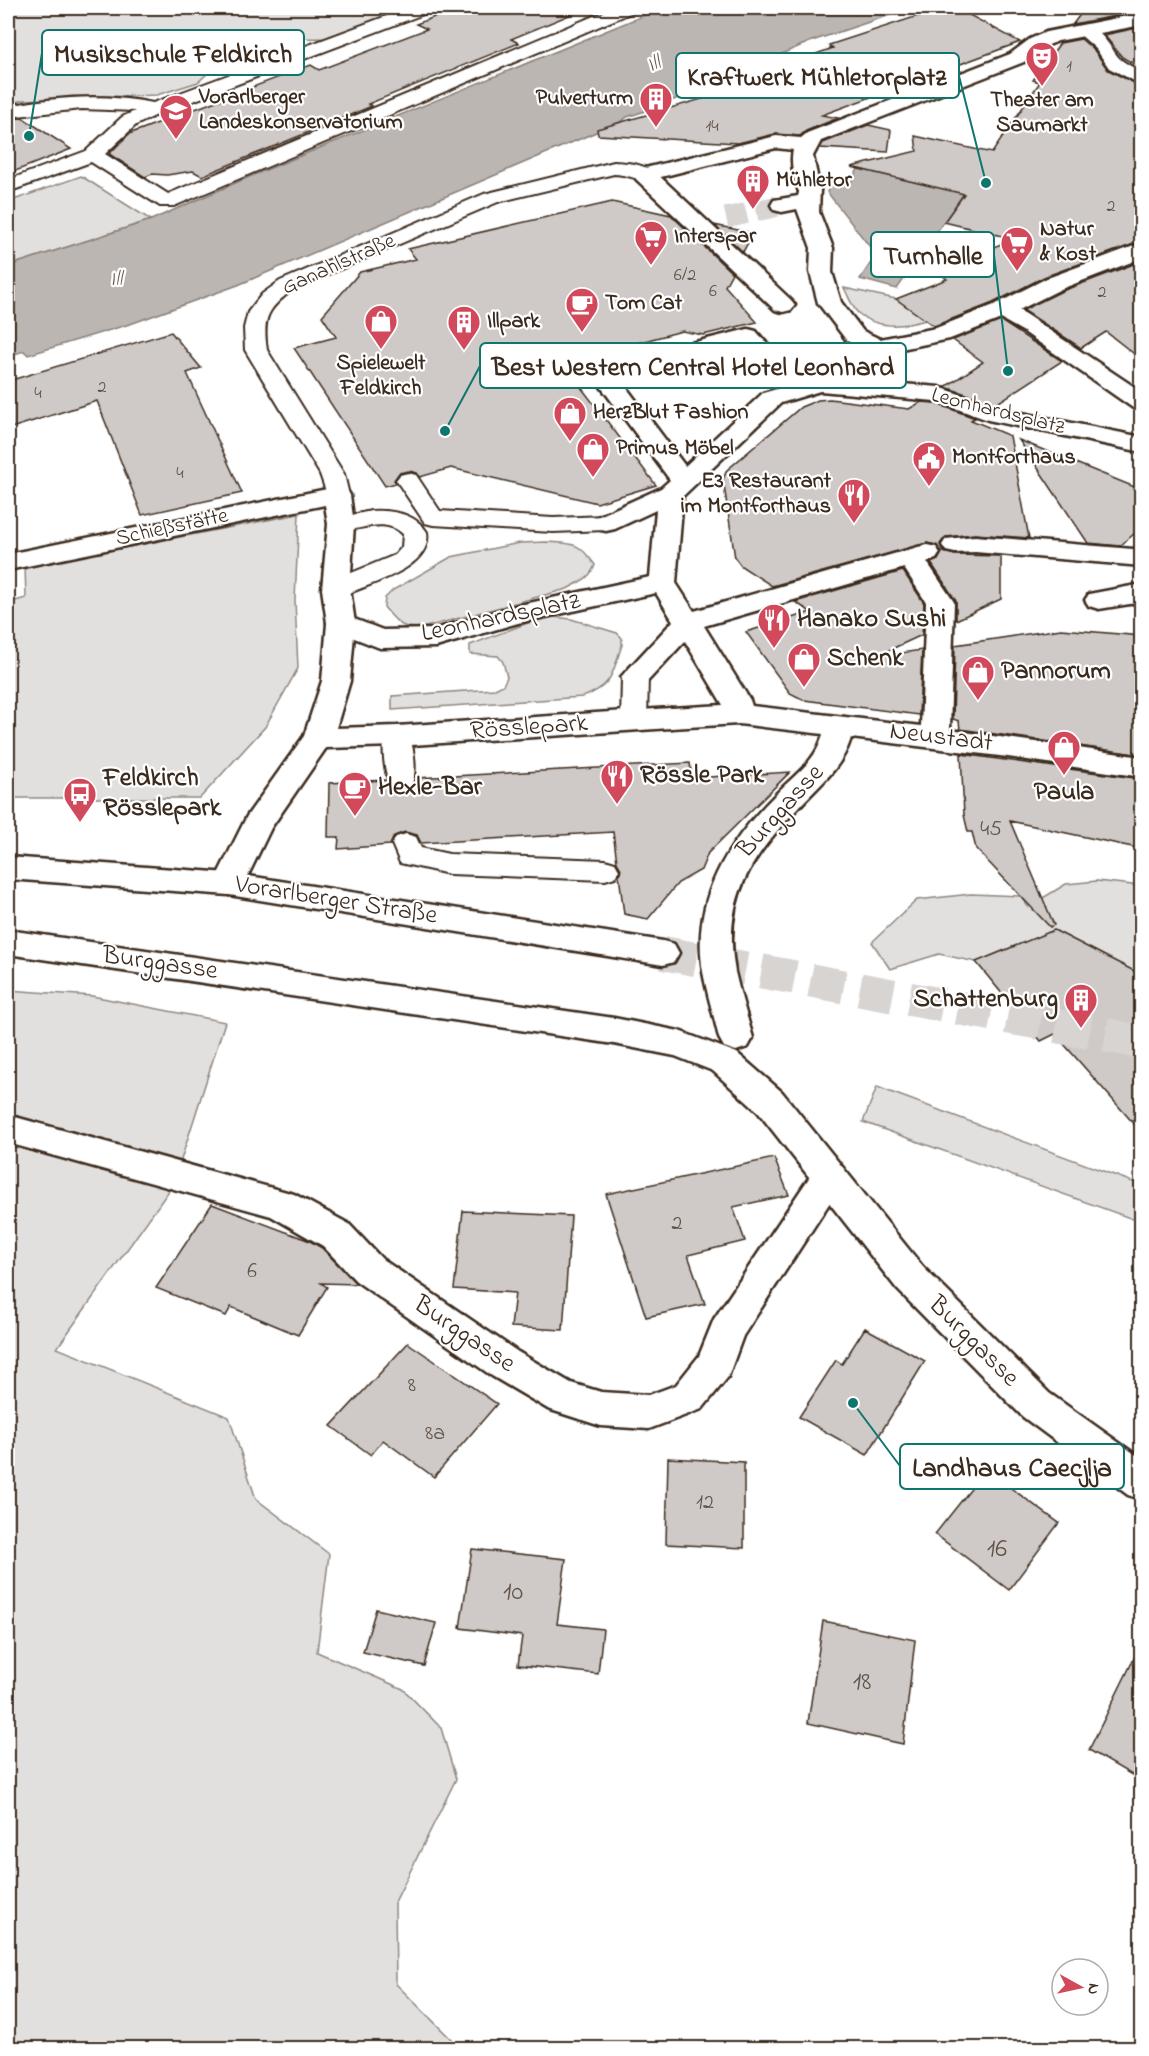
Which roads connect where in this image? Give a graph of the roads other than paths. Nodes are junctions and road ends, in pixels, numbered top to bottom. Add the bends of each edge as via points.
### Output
1 (423, 8) edge
2 (627, 8) edge
3 (1142, 19) edge
4 (1085, 31) junction
5 (1142, 80) edge
6 (154, 110) junction
7 (8, 111) edge
8 (805, 145) junction
9 (93, 155) junction
10 (645, 175) junction
11 (8, 186) edge
12 (809, 195) junction
13 (782, 205) tunnel mouth
14 (509, 208) dead end
15 (726, 219) tunnel mouth
16 (699, 225) junction
17 (1142, 250) edge
18 (783, 305) dead end
19 (1007, 306) junction
20 (877, 347) junction
21 (807, 388) junction
22 (1142, 403) edge
23 (1142, 445) edge
24 (408, 480) dead end
25 (677, 487) junction
26 (337, 495) junction
27 (606, 522) joint
28 (341, 524) junction
29 (424, 525) junction
30 (955, 546) dead end
31 (1066, 551) junction
32 (1142, 555) edge
33 (8, 562) edge
34 (663, 583) junction
35 (336, 589) junction
36 (1142, 593) edge
37 (687, 622) junction
38 (341, 623) junction
39 (635, 677) joint
40 (739, 714) junction
41 (634, 721) junction
42 (839, 726) junction
43 (398, 736) junction
44 (935, 737) junction
45 (318, 738) junction
46 (1142, 767) edge
47 (401, 779) dead end
48 (406, 844) dead end
49 (8, 868) edge
50 (605, 870) dead end
51 (229, 884) junction
52 (8, 942) edge
53 (663, 953) tunnel mouth
54 (736, 1038) dead end
55 (8, 1129) edge
56 (829, 1176) junction
57 (1142, 1482) edge

1 - 6 lane
2 - 9 lane via 166,202
3 - 4 street
4 - 5 lane via 1102,45 1115,64
4 - 8 street via 1053,36 1017,58 814,137
6 - 7 lane via 139,104 52,105
6 - 9 lane via 129,121
8 - 10 street via 776,142
8 - 12 street via 801,153
9 - 11 lane
10 - 14 lane
10 - 16 street
10 - 26 lane, Ganahlstraße via 633,169 615,168 491,198 287,285 271,296 258,310 252,328 256,350 332,474
12 - 13 street
12 - 20 street via 808,212 822,248 821,272 830,303 855,336
15 - 16 street
16 - 18 street
17 - 19 street
19 - 20 street via 942,334
19 - 22 street
20 - 21 street, Leonhardsplatz via 860,368
21 - 23 street, Leonhardsplatz via 939,394 997,415
21 - 25 street, Leonhardsplatz via 772,398
21 - 25 street via 748,336 602,372
24 - 29 lane
25 - 27 street, Leonhardsplatz
25 - 34 street
26 - 28 street, Ganahlstraße
26 - 33 street, Schießstätte
27 - 29 lane
28 - 29 lane via 387,518
28 - 35 street, Ganahlstraße
29 - 35 lane via 413,552 404,560
30 - 31 street
31 - 32 street via 1139,558
31 - 36 street via 1092,590
34 - 37 street
34 - 38 street, Leonhardsplatz via 515,615 436,638 380,639
35 - 38 street
37 - 39 street
37 - 40 street via 736,700
37 - 44 street via 919,556 940,602
38 - 45 street via 336,681
39 - 41 lane
40 - 41 street, Rösslepark
40 - 42 street, Neustadt
41 - 43 street, Rösslepark
42 - 44 street, Neustadt
42 - 54 street, Burggasse via 835,746 823,768 758,831 726,880 717,929 718,964
43 - 45 street, Rösslepark
43 - 47 lane
44 - 46 street, Neustadt
45 - 51 street via 258,824
48 - 50 lane via 410,856 449,864
49 - 51 street, Vorarlberger Straße
51 - 53 street, Vorarlberger Straße
52 - 56 street, Burggasse via 614,1031 679,1044 725,1062 748,1082 770,1102
55 - 56 street, Burggasse via 281,1204 336,1235 369,1270 505,1364 561,1397 601,1409 649,1412 689,1396 715,1365 727,1330
56 - 57 street, Burggasse via 910,1278 1036,1405

